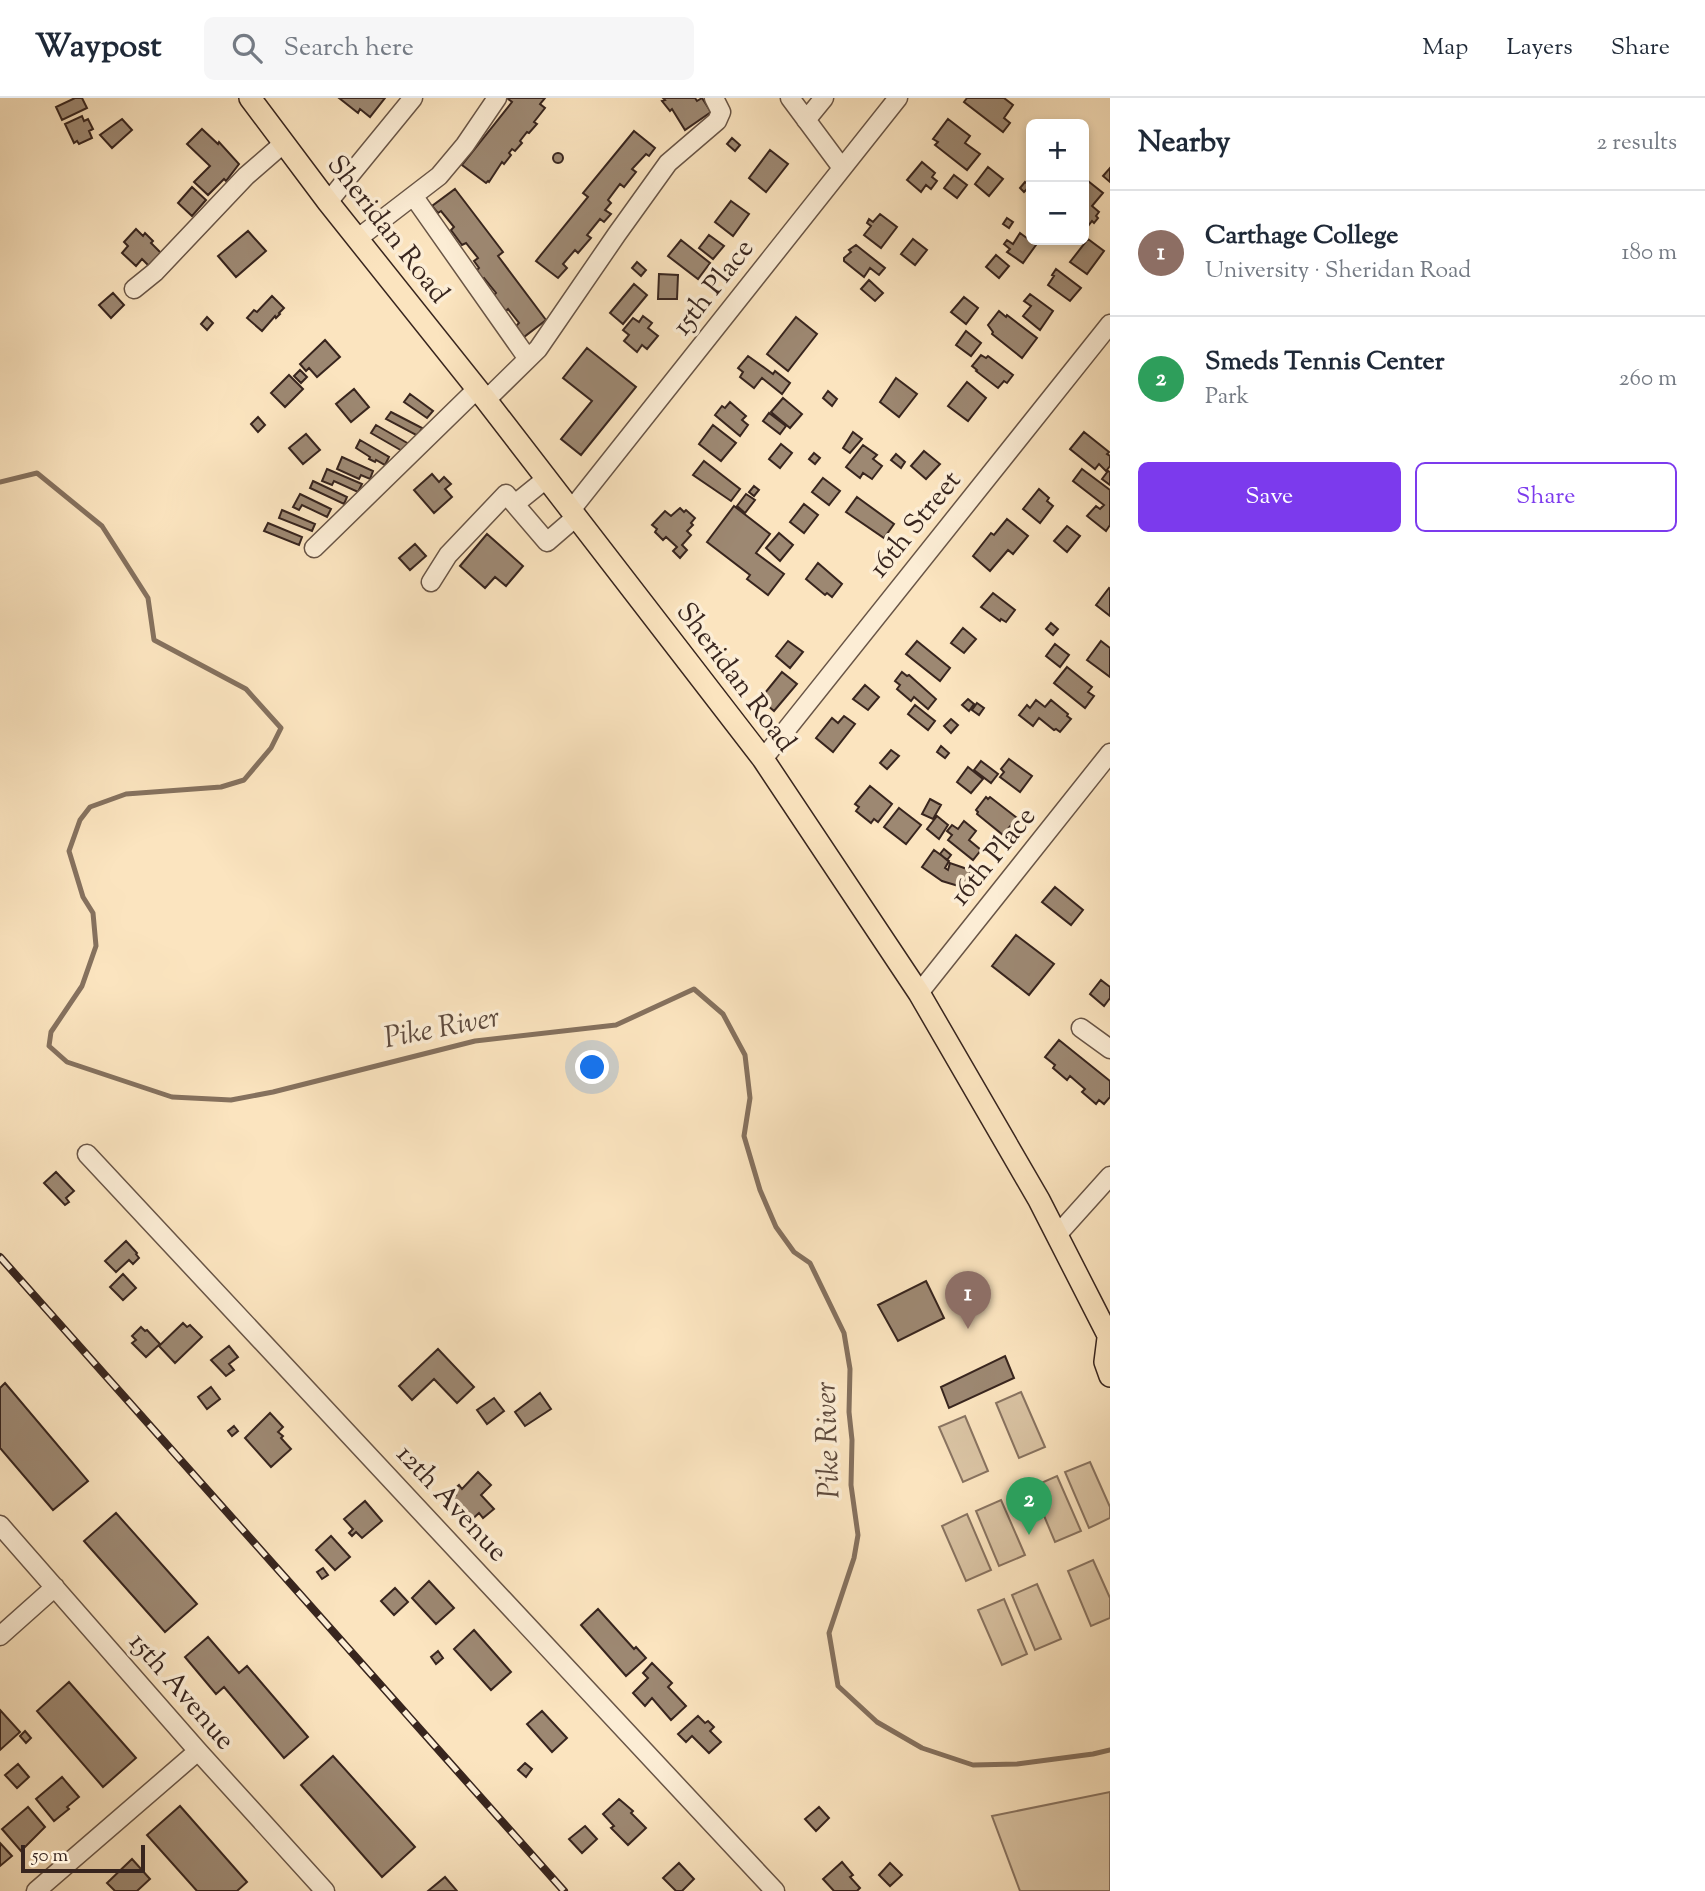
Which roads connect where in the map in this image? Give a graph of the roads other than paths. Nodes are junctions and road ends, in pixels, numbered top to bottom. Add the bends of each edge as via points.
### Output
1 (250, 98) edge
2 (413, 98) edge
3 (497, 98) edge
4 (714, 98) edge
5 (790, 98) edge
6 (824, 98) edge
7 (898, 98) edge
8 (806, 120) junction
9 (284, 143) junction
10 (842, 168) junction
11 (414, 197) junction
12 (328, 202) junction
13 (357, 239) junction
14 (134, 289) dead end
15 (1110, 324) edge
16 (528, 359) junction
17 (481, 395) junction
18 (547, 479) junction
19 (515, 504) junction
20 (573, 514) junction
21 (314, 548) dead end
22 (431, 582) dead end
23 (1110, 753) edge
24 (762, 759) junction
25 (919, 993) junction
26 (1081, 1028) dead end
27 (1110, 1049) edge
28 (87, 1154) dead end
29 (1110, 1176) edge
30 (1057, 1235) junction
31 (1109, 1338) edge
32 (1110, 1376) edge
33 (0, 1525) edge
34 (55, 1587) junction
35 (0, 1636) edge
36 (198, 1751) junction
37 (36, 1891) edge
38 (325, 1891) edge
39 (775, 1891) edge

1 - 9 main road, Sheridan Road
2 - 12 street
3 - 11 street via 452,162
4 - 16 street via 721,112 717,121 668,163
5 - 8 street
6 - 8 street
7 - 10 street, 15th Place
8 - 10 street
9 - 12 main road, Sheridan Road
9 - 14 street
10 - 20 street, 15th Place
11 - 13 street
11 - 16 street
12 - 13 main road, Sheridan Road
13 - 17 main road, Sheridan Road
15 - 24 street, 16th Street
16 - 17 street
17 - 18 main road, Sheridan Road
17 - 21 street
18 - 19 street
18 - 20 main road, Sheridan Road
19 - 20 street, 15th Place via 547,542
19 - 22 street via 506,494 448,555
20 - 24 main road, Sheridan Road
23 - 25 street, 16th Place
24 - 25 main road, Sheridan Road
25 - 30 main road, Sheridan Road
26 - 27 street
28 - 39 street, 12th Avenue
29 - 30 street
30 - 31 main road, Sheridan Road
31 - 32 main road, Sheridan Road via 1105,1362
33 - 34 street, 15th Avenue
34 - 35 street
34 - 36 street, 15th Avenue
36 - 37 street
36 - 38 street, 15th Avenue

